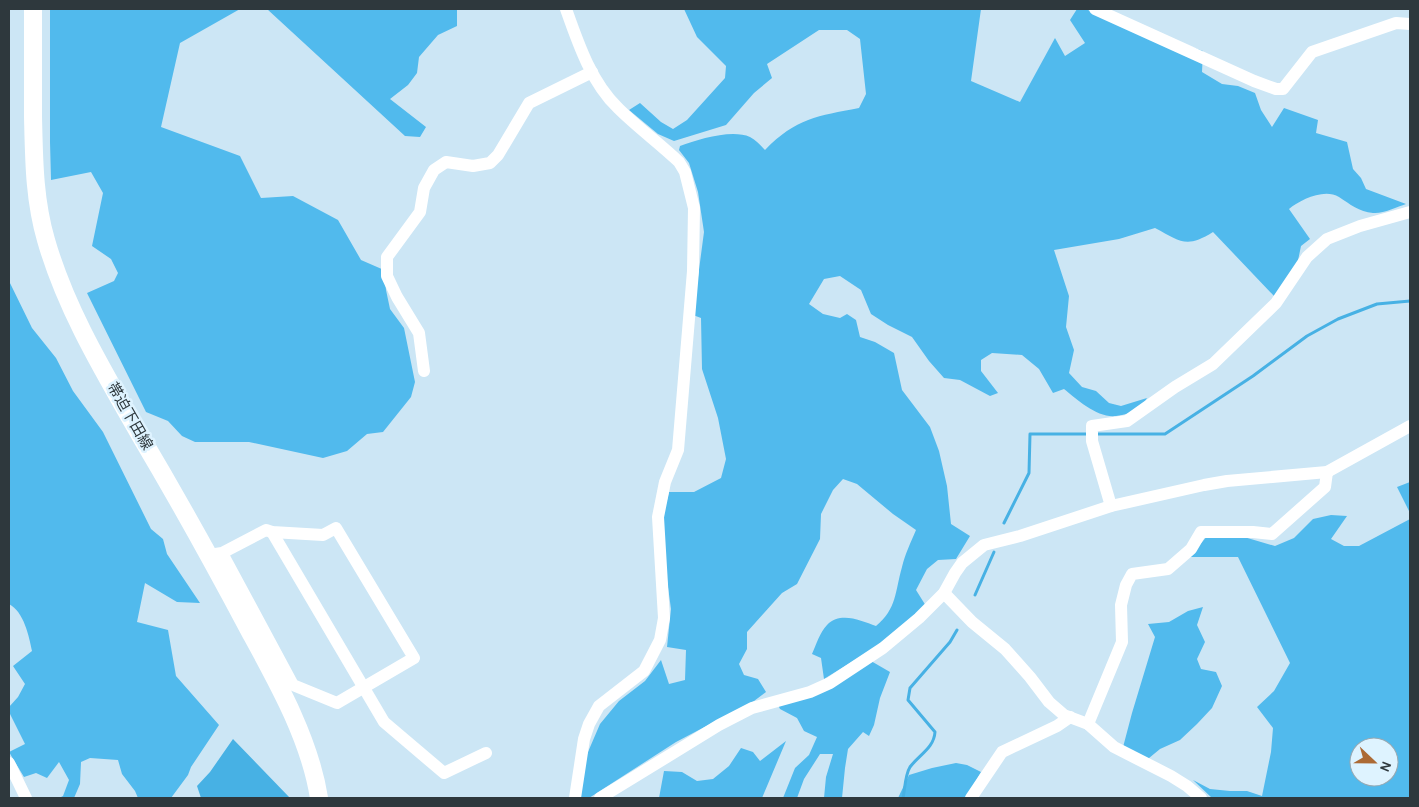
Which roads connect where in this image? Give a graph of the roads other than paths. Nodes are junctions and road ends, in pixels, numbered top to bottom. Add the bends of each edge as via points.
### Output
1 (33, 9) edge
2 (566, 9) edge
3 (1095, 9) edge
4 (1410, 24) edge
5 (592, 72) junction
6 (1410, 212) edge
7 (424, 371) dead end
8 (1410, 426) edge
9 (1327, 472) junction
10 (1111, 506) junction
11 (272, 532) junction
12 (216, 554) junction
13 (944, 593) junction
14 (363, 689) junction
15 (1070, 717) junction
16 (1088, 724) junction
17 (486, 753) dead end
18 (9, 764) edge
19 (26, 798) edge
20 (319, 798) edge
21 (575, 798) edge
22 (600, 798) edge
23 (970, 798) edge
24 (1201, 798) edge

1 - 12 main road, 帯迫下田線 via 36,196 46,240 73,314 113,388
2 - 5 street
3 - 4 street via 1276,89 1283,89 1312,52 1396,24
5 - 7 street via 529,103 490,163 473,166 446,162 434,170 424,188 420,212 387,257 388,276 419,333
5 - 21 street via 616,107 679,162 694,208 693,271 678,450 665,482 658,516 664,618 660,640 644,671 599,706 589,724
6 - 10 street via 1327,239 1307,257 1276,303 1212,364 1127,421 1092,426 1092,441
8 - 9 street
9 - 10 street via 1228,481
9 - 16 street via 1325,487 1272,534 1201,532 1191,549 1168,568 1132,574 1121,605 1122,642
10 - 13 street via 984,545 962,563
11 - 12 street via 266,530
11 - 14 street
11 - 14 street via 323,535 336,528 414,658
12 - 14 street via 293,685 337,703
12 - 20 main road, 帯迫下田線 via 298,728
13 - 15 street via 1005,649 1049,702
13 - 22 street via 883,648 830,684 752,708
14 - 17 street via 384,722 444,772
15 - 16 street
15 - 23 street via 1002,752
16 - 24 street via 1114,747 1171,776
18 - 19 street

